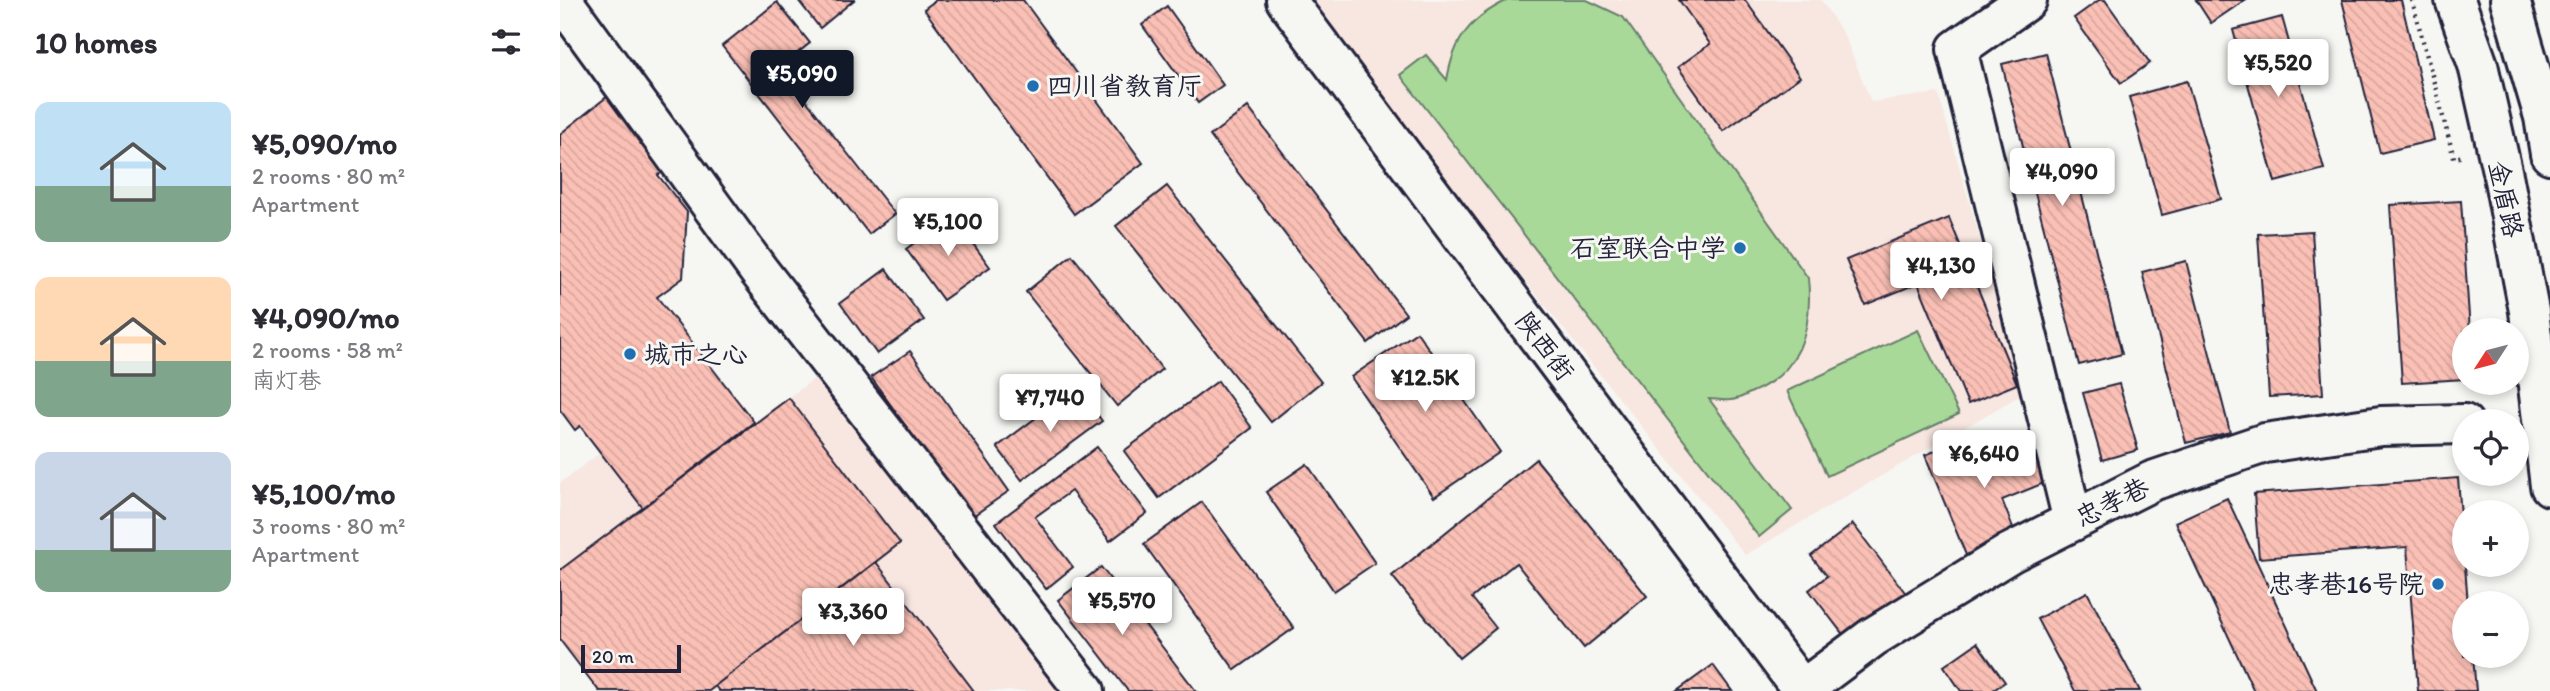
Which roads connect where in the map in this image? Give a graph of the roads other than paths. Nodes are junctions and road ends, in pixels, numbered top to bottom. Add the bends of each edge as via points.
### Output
1 (562, 0) edge
2 (1286, 0) edge
3 (2028, 0) edge
4 (2455, 0) edge
5 (2510, 0) edge
6 (2550, 154) edge
7 (2530, 422) edge
8 (2452, 424) edge
9 (2550, 486) edge
10 (2073, 521) junction
11 (1802, 690) edge
12 (1085, 691) edge

1 - 12 street via 759,271
2 - 11 street, 陕西街
3 - 10 street via 1957,49
4 - 7 street, 金盾路 via 2478,65 2529,311
5 - 6 street, 金盾路
7 - 9 street, 金盾路
8 - 10 street, 忠孝巷 via 2381,426 2265,443 2152,481
10 - 11 street, 忠孝巷 via 2010,553 1873,637

